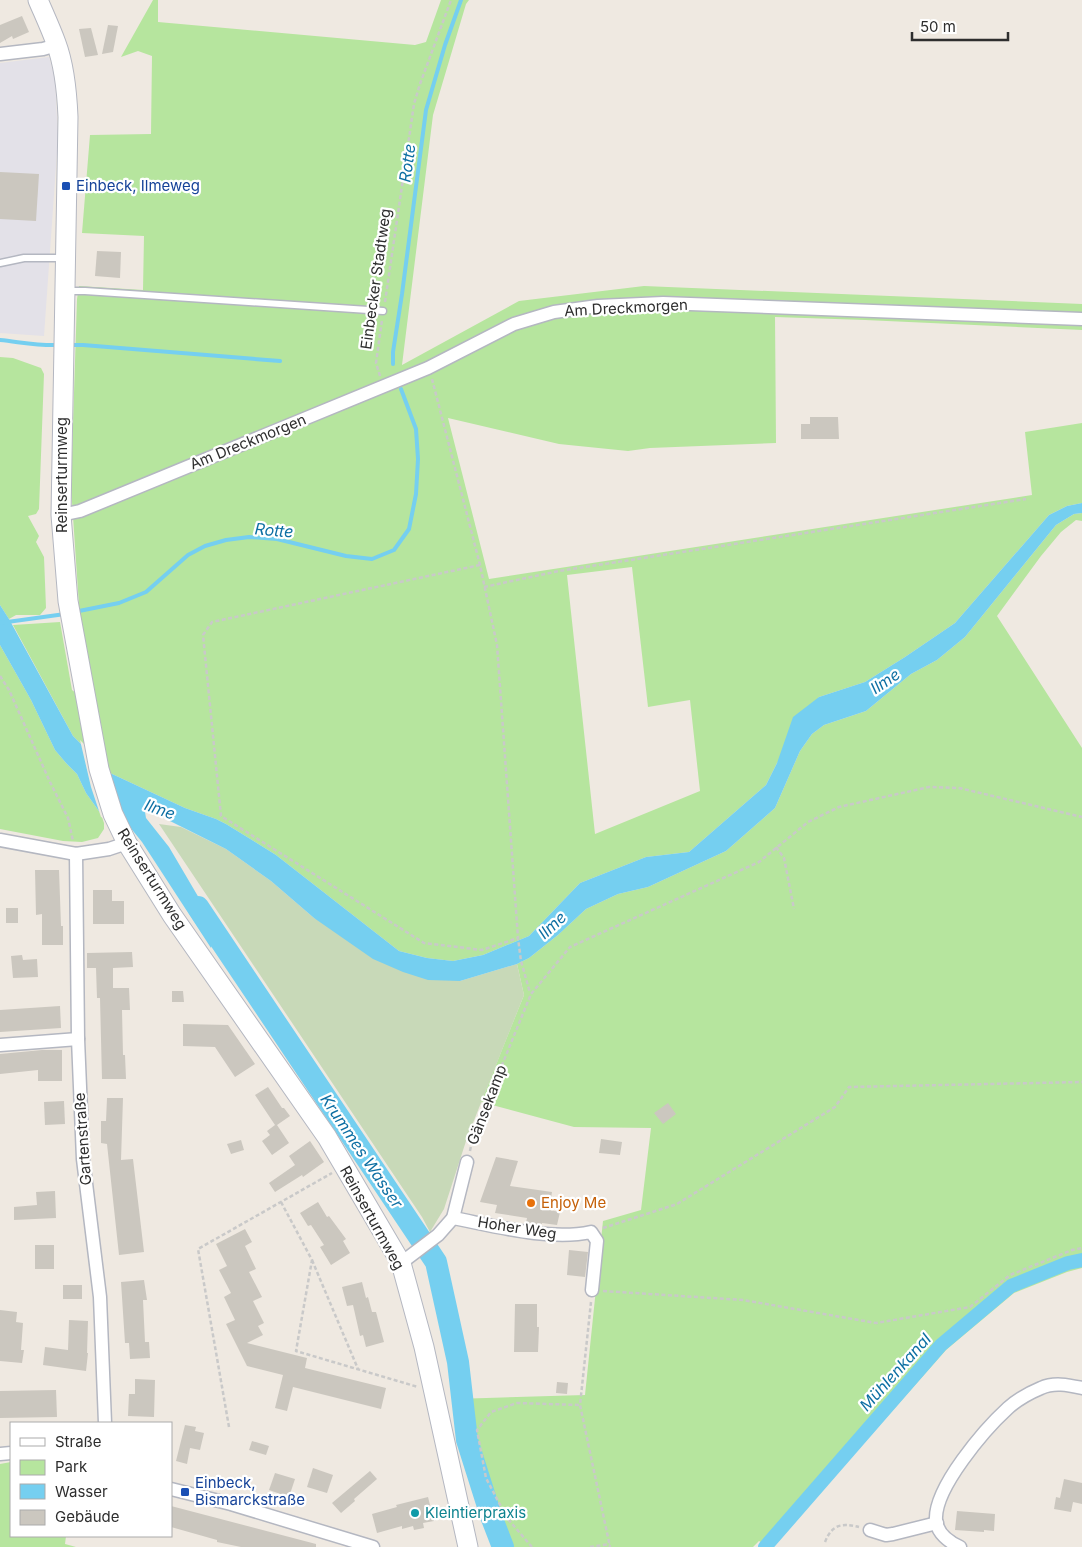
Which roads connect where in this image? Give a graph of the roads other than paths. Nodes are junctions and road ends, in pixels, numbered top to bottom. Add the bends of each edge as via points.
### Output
1 (38, 0) edge
2 (57, 45) junction
3 (0, 54) edge
4 (65, 258) junction
5 (0, 263) edge
6 (65, 291) junction
7 (383, 311) road end
8 (1082, 319) edge
9 (60, 515) junction
10 (0, 840) edge
11 (127, 843) junction
12 (76, 854) junction
13 (78, 1039) junction
14 (0, 1045) edge
15 (467, 1162) road end
16 (453, 1218) junction
17 (408, 1258) junction
18 (592, 1290) road end
19 (1082, 1388) edge
20 (105, 1422) edge
21 (172, 1489) edge
22 (937, 1523) junction
23 (870, 1530) road end
24 (373, 1547) edge
25 (468, 1547) edge
26 (960, 1547) edge

1 - 2 main road, Reinserturmweg
2 - 3 street
2 - 4 main road, Reinserturmweg via 68,117
4 - 5 lane via 24,258
4 - 6 main road, Reinserturmweg
6 - 7 lane
6 - 9 main road, Reinserturmweg
8 - 9 street, Am Dreckmorgen via 663,303 554,312 514,324 383,387 80,511
9 - 11 main road, Reinserturmweg via 68,601 99,769 113,814
10 - 12 street
11 - 12 street
11 - 17 main road, Reinserturmweg via 172,914
12 - 13 street, Gartenstraße
13 - 14 street
13 - 20 street, Gartenstraße via 83,1159 100,1297
15 - 16 street, Gänsekamp
16 - 17 street via 438,1235
16 - 18 street, Hoher Weg via 549,1235 591,1232 597,1241
17 - 25 main road, Reinserturmweg
19 - 22 street via 1058,1384 1042,1387 1009,1407 973,1447 945,1487
21 - 24 street
22 - 23 street via 893,1534
22 - 26 street via 949,1542

